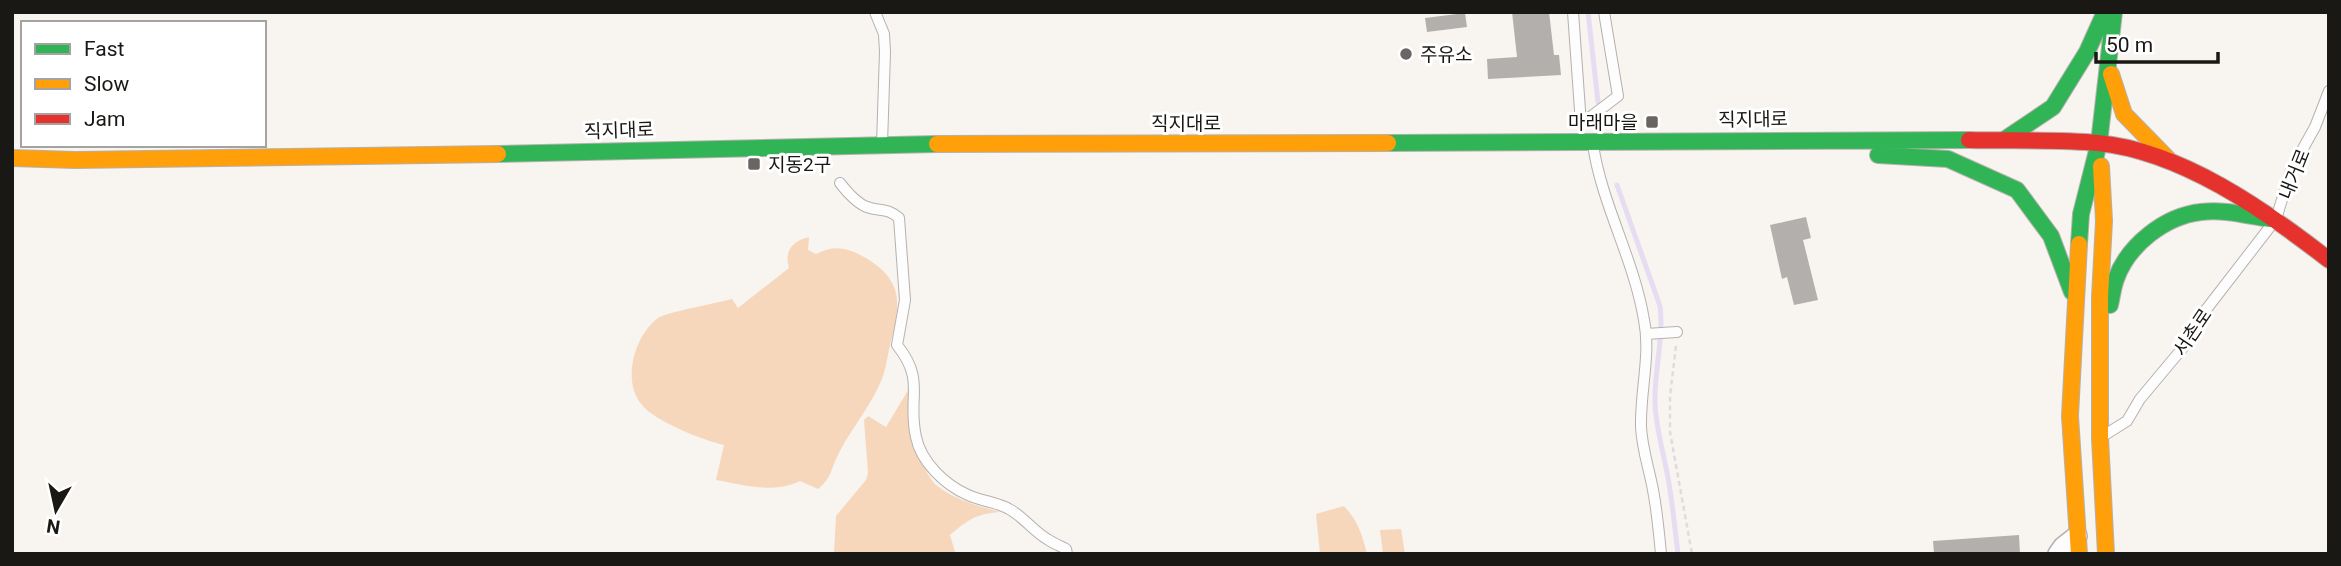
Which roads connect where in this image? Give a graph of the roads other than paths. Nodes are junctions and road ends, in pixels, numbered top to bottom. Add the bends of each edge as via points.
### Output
1 (875, 12) edge
2 (1573, 12) edge
3 (1604, 12) edge
4 (2105, 12) edge
5 (2114, 12) edge
6 (2108, 63) junction
7 (2329, 91) edge
8 (1832, 139) junction
9 (2004, 140) junction
10 (1593, 142) junction
11 (2099, 143) junction
12 (882, 144) junction
13 (12, 158) edge
14 (2172, 163) junction
15 (840, 183) dead end
16 (2276, 219) junction
17 (2329, 260) edge
18 (2076, 304) junction
19 (1677, 332) road end
20 (1646, 334) junction
21 (2100, 354) junction
22 (2100, 438) junction
23 (2078, 545) edge
24 (1067, 554) edge
25 (1661, 554) edge
26 (2058, 554) edge
27 (2106, 554) edge

1 - 12 lane via 884,33
2 - 3 lane via 1581,124 1618,96
4 - 9 main road via 2053,107
5 - 6 main road
6 - 11 main road
6 - 14 main road via 2124,114
7 - 16 lane, 내거로 via 2291,170
8 - 9 main road, 직지대로
8 - 10 main road, 직지대로
8 - 18 main road via 1871,155 1948,159 2017,190 2051,236
9 - 11 main road, 직지대로
10 - 12 main road, 직지대로
10 - 20 lane
11 - 14 main road, 직지대로
11 - 18 main road via 2081,214
11 - 21 main road via 2104,221
12 - 13 main road, 직지대로
14 - 16 main road, 직지대로 via 2217,183
15 - 24 lane via 860,203 891,211 899,218 905,300 897,345 914,374 911,406 922,454 946,482 968,496 1009,508
16 - 17 main road, 직지대로
16 - 21 main road via 2194,212 2167,222 2141,241 2117,276
16 - 22 lane, 서촌로 via 2127,421
18 - 23 main road via 2070,416
19 - 20 lane
20 - 25 lane via 1640,398 1642,446 1653,488
21 - 22 main road
22 - 27 main road
23 - 26 street via 2063,547

